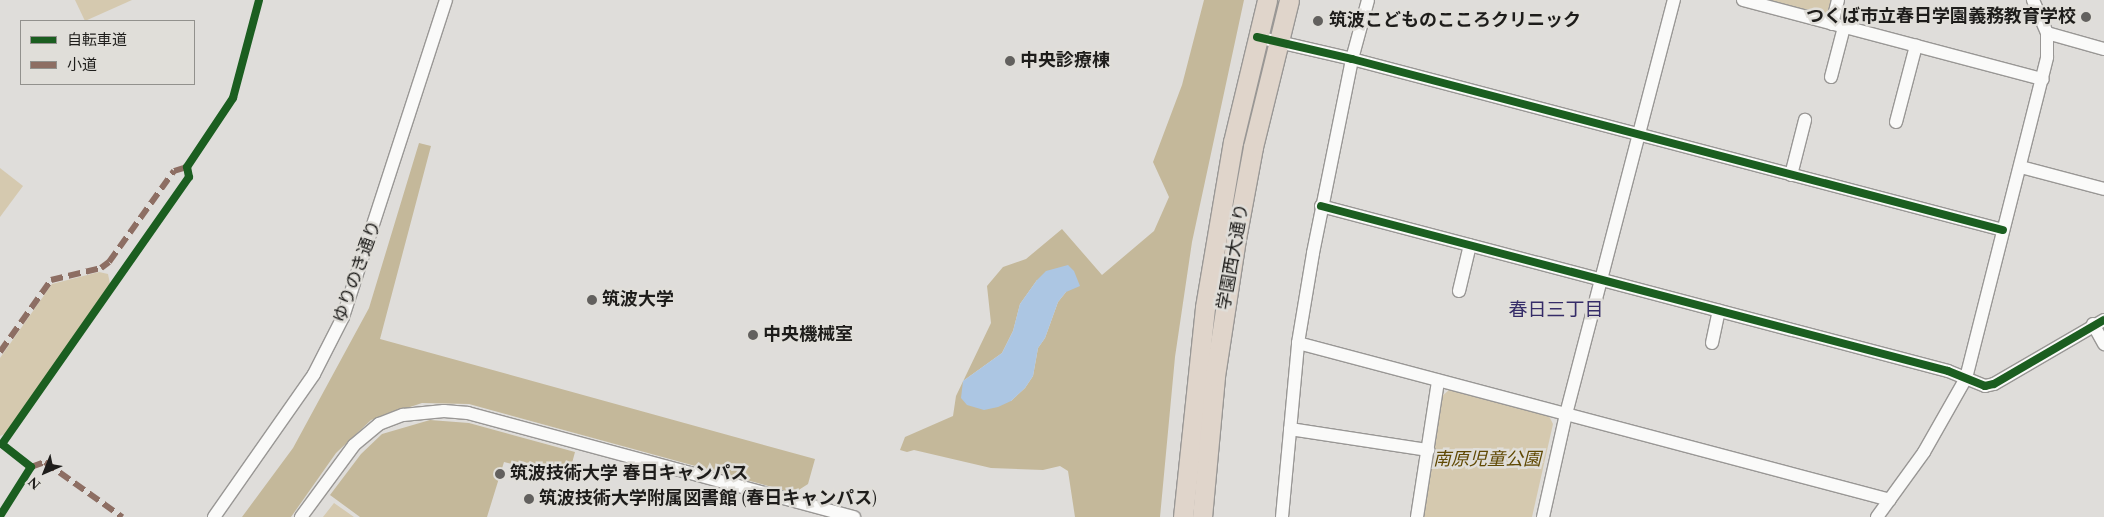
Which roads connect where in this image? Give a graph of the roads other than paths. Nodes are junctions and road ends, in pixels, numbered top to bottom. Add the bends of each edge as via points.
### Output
1 (446, 0) edge
2 (1267, 0) edge
3 (1289, 0) edge
4 (1368, 0) edge
5 (1674, 0) edge
6 (1743, 0) edge
7 (1838, 0) edge
8 (2033, 0) edge
9 (1838, 25) junction
10 (2047, 33) junction
11 (1257, 37) junction
12 (1278, 42) junction
13 (1916, 46) junction
14 (2104, 49) edge
15 (1352, 59) junction
16 (1831, 78) dead end
17 (2043, 79) junction
18 (1805, 120) dead end
19 (1896, 122) dead end
20 (1639, 135) junction
21 (2021, 167) junction
22 (1791, 175) junction
23 (2104, 189) edge
24 (1321, 206) junction
25 (2003, 230) junction
26 (1470, 245) junction
27 (1601, 280) junction
28 (1459, 291) dead end
29 (1719, 311) junction
30 (2098, 322) edge
31 (1712, 343) dead end
32 (1298, 344) junction
33 (2104, 344) edge
34 (1966, 378) junction
35 (1438, 380) junction
36 (1566, 414) junction
37 (1290, 429) junction
38 (1428, 450) junction
39 (1890, 500) junction
40 (809, 511) edge
41 (214, 517) edge
42 (301, 517) edge
43 (854, 517) edge
44 (1183, 517) edge
45 (1202, 517) edge
46 (1282, 517) edge
47 (1417, 517) edge
48 (1543, 517) edge
49 (1877, 517) edge

1 - 41 street, ゆりのき通り via 343,317 314,374
2 - 11 highway, 学園西大通り
3 - 12 highway, 学園西大通り
4 - 15 street
5 - 20 street
6 - 9 street
7 - 9 street
8 - 10 street
9 - 13 street
9 - 16 street
10 - 14 street
10 - 17 street
11 - 12 street
11 - 44 highway, 学園西大通り via 1233,142 1205,307
12 - 15 street
12 - 45 highway, 学園西大通り via 1253,147 1224,308
13 - 17 street
13 - 19 street
15 - 20 street
15 - 24 street
17 - 21 street
18 - 22 street
20 - 22 street
20 - 27 street
21 - 23 street
21 - 25 street
22 - 25 street
24 - 26 street
24 - 32 street
25 - 34 street
26 - 27 street
26 - 28 street
27 - 29 street
27 - 36 street
29 - 31 street
29 - 34 street
30 - 33 street
30 - 34 street via 1994,384 1985,386
32 - 35 street
32 - 37 street
34 - 39 street via 1949,413
35 - 36 street
35 - 38 street
36 - 39 street
36 - 48 street
37 - 38 street
37 - 46 street
38 - 47 street
39 - 49 street
40 - 42 street via 468,413 422,411 379,424 368,432 340,463
40 - 43 street

